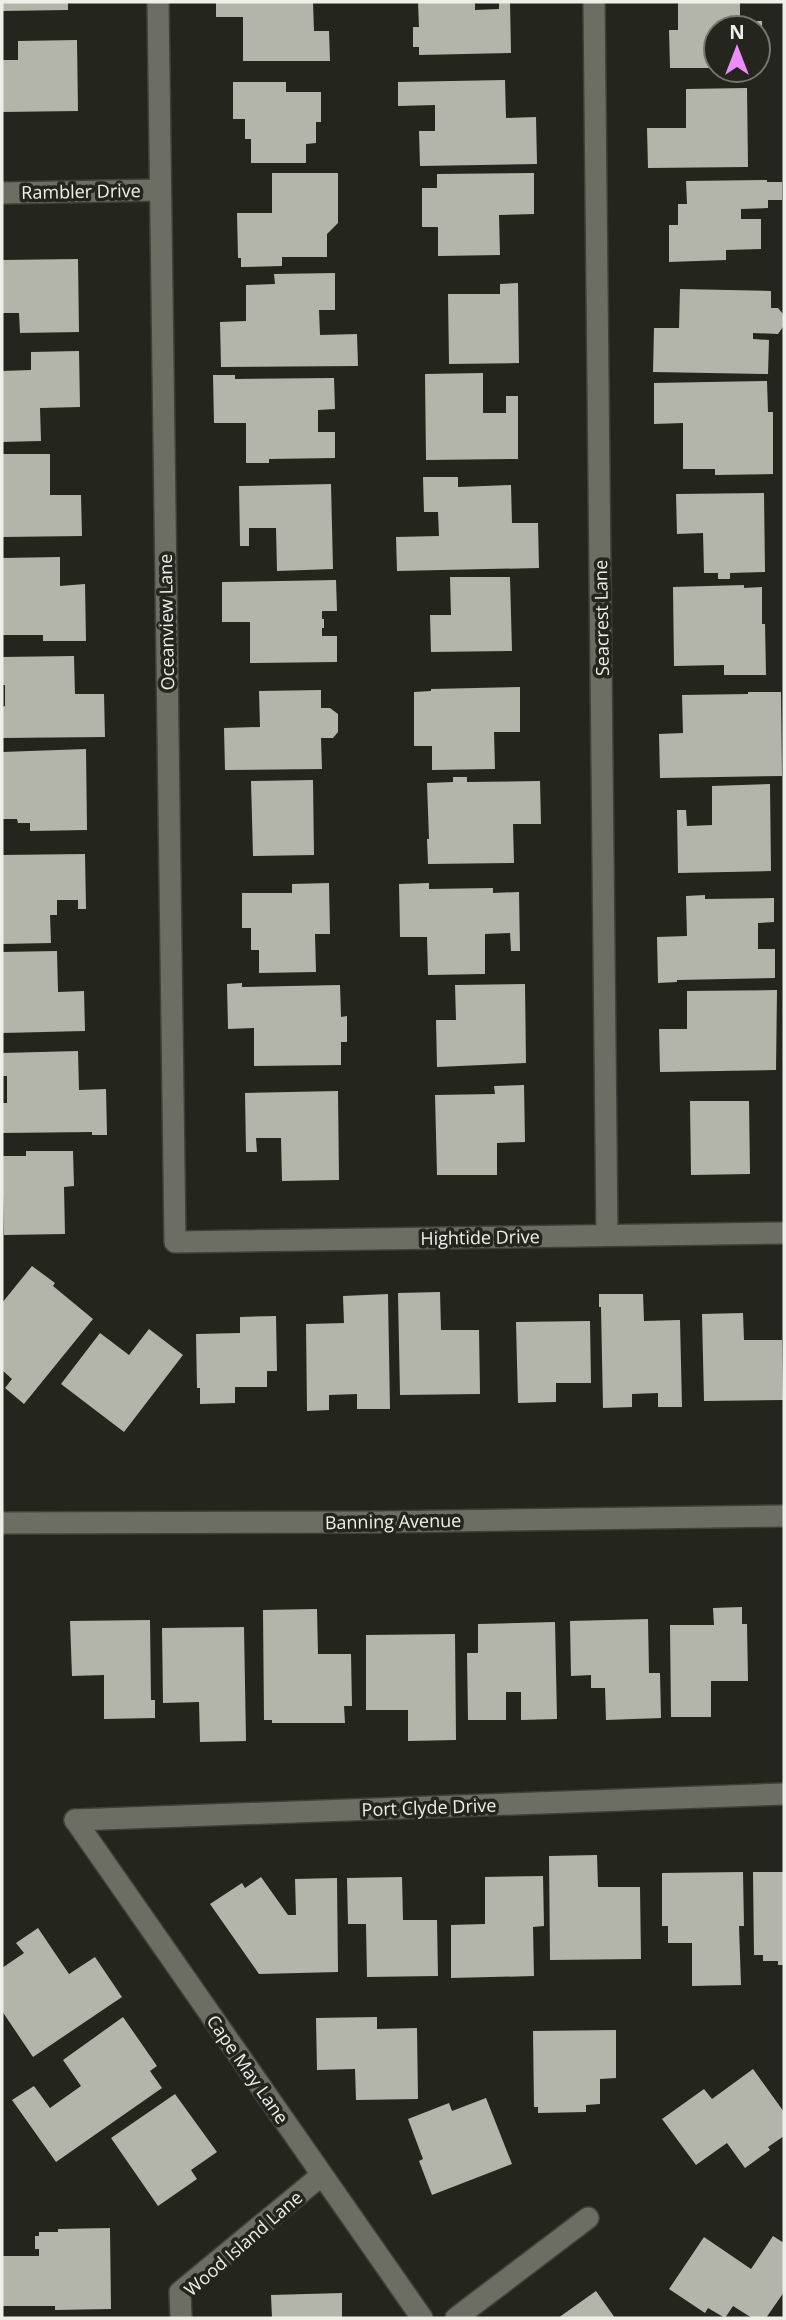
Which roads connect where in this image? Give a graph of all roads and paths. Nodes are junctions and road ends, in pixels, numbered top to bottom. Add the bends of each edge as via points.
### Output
1 (158, 2) edge
2 (594, 2) edge
3 (160, 190) junction
4 (2, 193) edge
5 (784, 1233) edge
6 (607, 1235) junction
7 (175, 1242) joint
8 (784, 1516) edge
9 (2, 1523) edge
10 (784, 1794) edge
11 (75, 1820) joint
12 (322, 2175) junction
13 (588, 2218) dead end
14 (181, 2318) edge
15 (422, 2318) edge
16 (456, 2318) edge

1 - 3 street, Oceanview Lane
2 - 6 street, Seacrest Lane
3 - 4 street, Rambler Drive
3 - 7 street, Oceanview Lane
5 - 6 street, Hightide Drive
6 - 7 street, Hightide Drive
8 - 9 street, Banning Avenue
10 - 11 street, Port Clyde Drive
11 - 12 street, Cape May Lane
12 - 14 street, Wood Island Lane via 180,2292
12 - 15 street, Cape May Lane
13 - 16 street

